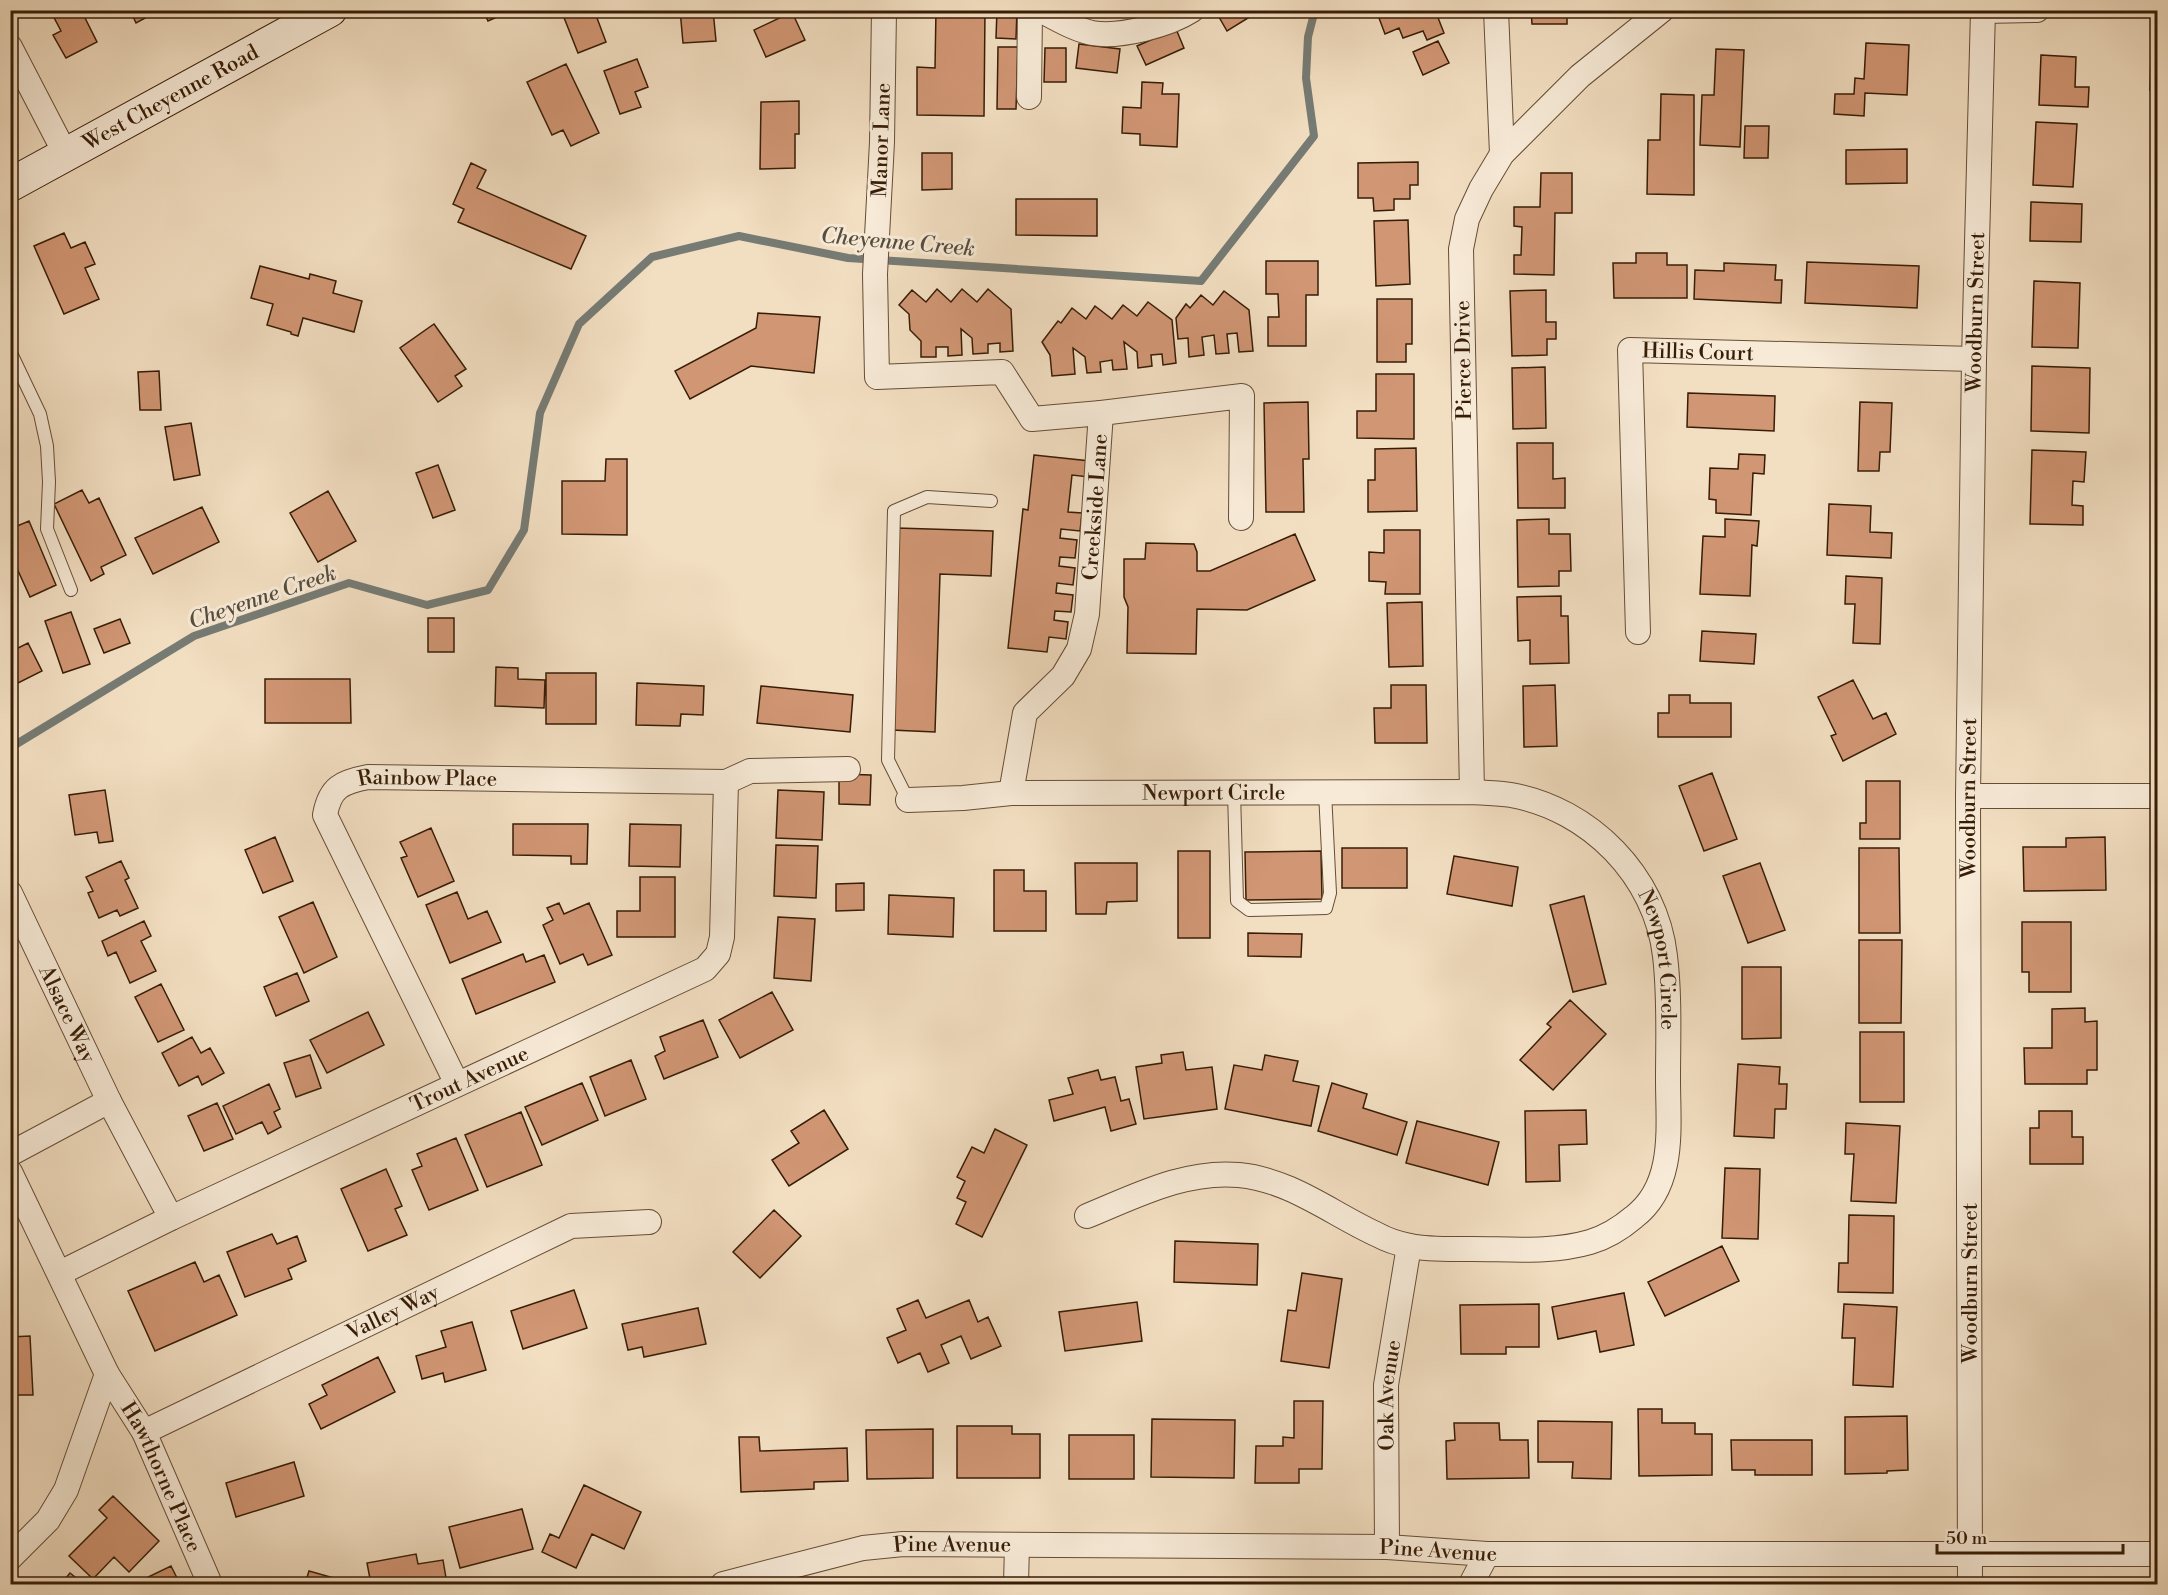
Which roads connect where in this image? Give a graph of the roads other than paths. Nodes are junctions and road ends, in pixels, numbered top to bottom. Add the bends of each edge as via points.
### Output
1 (330, 10) edge
2 (884, 10) edge
3 (1030, 10) edge
4 (1040, 10) edge
5 (1192, 10) edge
6 (1496, 10) edge
7 (1662, 10) edge
8 (2037, 10) edge
9 (1983, 11) edge
10 (10, 47) edge
11 (1029, 97) dead end
12 (1502, 154) junction
13 (66, 155) junction
14 (10, 185) edge
15 (10, 351) edge
16 (1974, 359) junction
17 (877, 377) joint
18 (1101, 413) junction
19 (991, 501) dead end
20 (1241, 518) dead end
21 (71, 590) dead end
22 (1638, 632) dead end
23 (848, 769) dead end
24 (726, 782) junction
25 (1234, 792) junction
26 (1325, 792) junction
27 (1472, 792) junction
28 (1011, 793) junction
29 (1968, 796) junction
30 (2157, 796) edge
31 (908, 800) joint
32 (10, 893) edge
33 (457, 1084) junction
34 (109, 1101) junction
35 (10, 1154) edge
36 (10, 1172) edge
37 (1087, 1216) dead end
38 (171, 1218) junction
39 (649, 1222) dead end
40 (1409, 1246) junction
41 (60, 1273) junction
42 (107, 1374) junction
43 (144, 1432) junction
44 (1017, 1545) junction
45 (1387, 1546) junction
46 (1971, 1553) junction
47 (1487, 1554) junction
48 (2157, 1554) edge
49 (10, 1558) edge
50 (210, 1584) edge
51 (723, 1584) edge
52 (1016, 1584) edge
53 (1471, 1584) edge
54 (1970, 1584) edge

1 - 13 main road, West Cheyenne Road
2 - 17 street, Manor Lane via 875,274
3 - 11 street
4 - 5 street via 1093,33 1116,33 1179,19
6 - 12 street
7 - 12 street, Pierce Drive via 1580,76
8 - 9 street
9 - 16 street, Woodburn Street
10 - 13 street
12 - 27 street, Pierce Drive via 1467,219 1461,249
13 - 14 main road, West Cheyenne Road
15 - 21 lane via 40,414 47,446 47,530
16 - 22 street, Hillis Court via 1630,350
16 - 29 street, Woodburn Street
17 - 18 street, Creekside Lane via 1002,372 1032,419
18 - 20 street via 1242,396
18 - 28 street, Creekside Lane via 1087,614 1079,649 1063,676 1025,713
19 - 31 lane via 927,497 894,511 888,760
23 - 24 street, Rainbow Place via 750,771
24 - 33 street, Trout Avenue via 722,937 718,954 705,969
24 - 33 street, Rainbow Place via 368,777 351,780 328,799 325,815
25 - 26 street, Newport Circle
25 - 26 lane via 1237,901 1249,910 1326,908 1330,893
25 - 28 street, Newport Circle
26 - 27 street, Newport Circle
27 - 40 street, Newport Circle via 1511,795 1576,819 1605,839 1628,865 1646,895 1665,953 1668,986 1668,1151 1663,1178 1653,1196 1617,1231 1594,1241 1548,1250
28 - 31 street, Newport Circle
29 - 30 street
29 - 46 street, Woodburn Street
32 - 34 street, Alsace Way
33 - 38 street, Trout Avenue
34 - 35 street
34 - 38 street, Alsace Way
36 - 41 street, Hawthorne Place
37 - 40 street, Newport Circle via 1166,1184 1221,1174 1242,1175 1288,1187 1380,1236
38 - 41 street, Trout Avenue
39 - 43 street, Valley Way via 572,1226
40 - 45 street, Oak Avenue via 1386,1385
41 - 42 street, Hawthorne Place
42 - 43 street, Hawthorne Place
42 - 49 street, Hawthorne Place via 66,1490 48,1520
43 - 50 street, Hawthorne Place
44 - 45 street, Pine Avenue
44 - 51 street, Pine Avenue via 903,1544 863,1548
44 - 52 street
45 - 47 street, Pine Avenue
46 - 47 street, Pine Avenue
46 - 48 street, Pine Avenue
46 - 54 street, Woodburn Street
47 - 53 street

